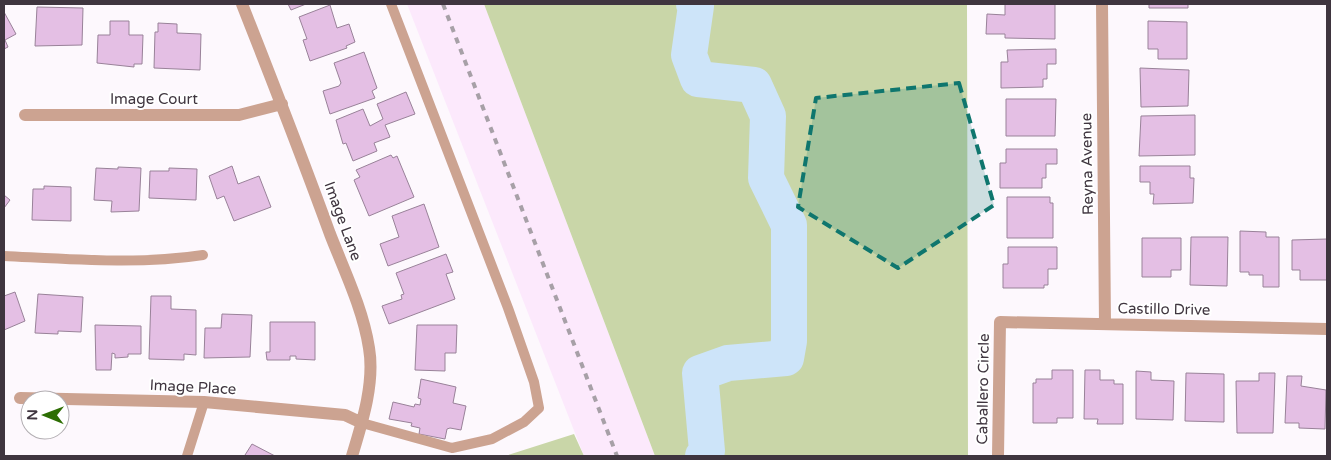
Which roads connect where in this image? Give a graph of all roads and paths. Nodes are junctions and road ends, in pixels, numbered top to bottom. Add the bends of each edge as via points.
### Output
1 (242, 4) edge
2 (391, 4) edge
3 (1102, 4) edge
4 (282, 104) junction
5 (25, 115) dead end
6 (202, 255) dead end
7 (4, 256) edge
8 (1000, 322) joint
9 (1105, 324) junction
10 (1327, 328) edge
11 (70, 399) edge
12 (204, 402) junction
13 (362, 423) junction
14 (187, 456) edge
15 (352, 456) edge
16 (998, 456) edge

1 - 4 street, Image Lane
2 - 13 lane via 508,308 534,382 539,408 524,422 492,439 452,448
3 - 9 street, Reyna Avenue
4 - 5 street, Image Court via 239,115
4 - 13 street, Image Lane via 358,308 370,349 369,382
6 - 7 lane via 80,259
8 - 9 street, Castillo Drive
8 - 16 street, Caballero Circle
9 - 10 street, Castillo Drive
11 - 12 street, Image Place
12 - 13 street, Image Place via 345,415
12 - 14 lane
13 - 15 street, Image Lane

